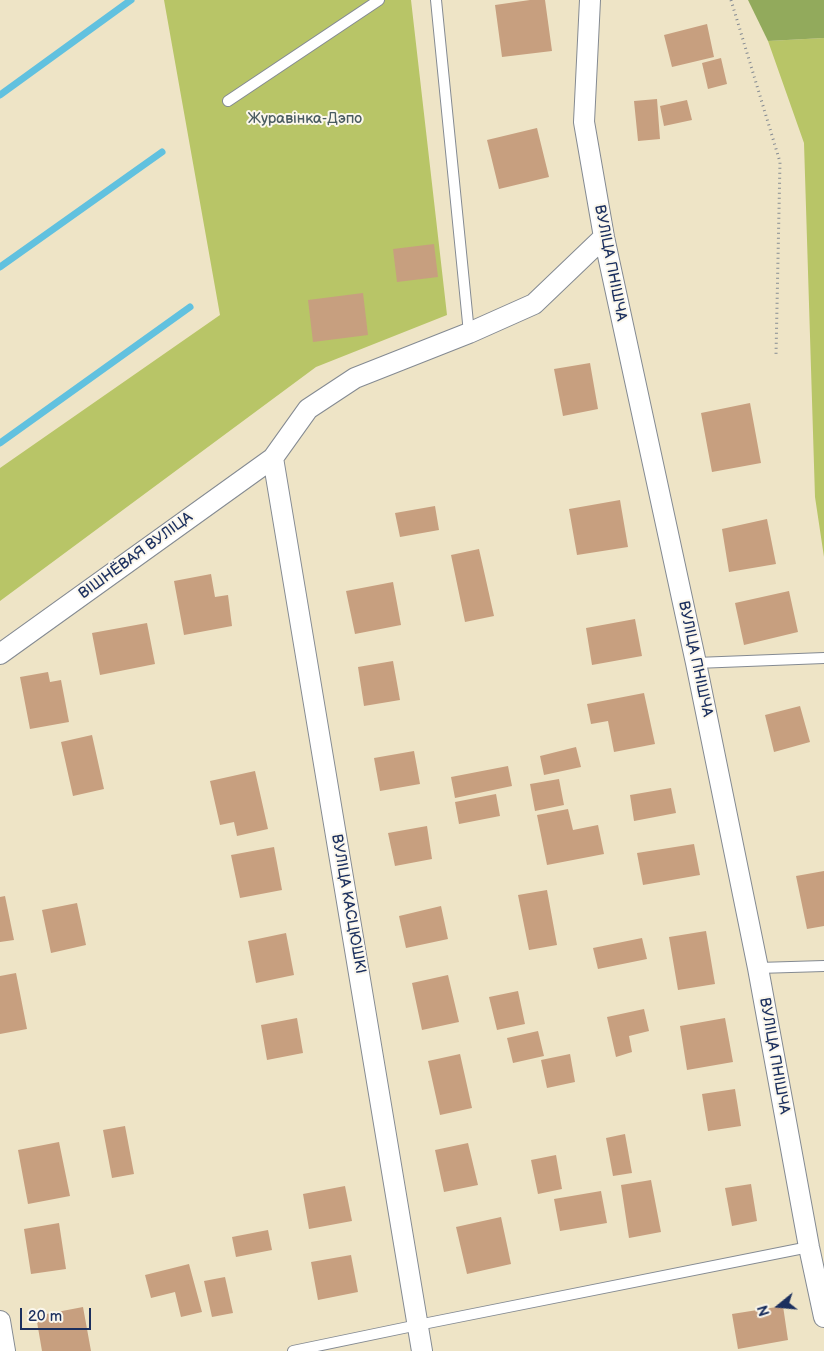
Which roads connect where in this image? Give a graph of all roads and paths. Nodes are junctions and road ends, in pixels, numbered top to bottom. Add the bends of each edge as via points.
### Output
1 (379, 0) edge
2 (436, 0) edge
3 (590, 0) edge
4 (731, 0) edge
5 (228, 101) dead end
6 (604, 237) junction
7 (469, 333) junction
8 (776, 355) dead end
9 (273, 458) junction
10 (0, 654) edge
11 (824, 658) edge
12 (696, 663) junction
13 (824, 966) edge
14 (758, 968) junction
15 (809, 1247) junction
16 (824, 1317) edge
17 (0, 1321) edge
18 (418, 1325) junction
19 (5, 1351) edge
20 (293, 1351) edge
21 (422, 1351) edge

1 - 5 lane
2 - 7 lane
3 - 6 street, ВУЛІЦА ПНІШЧА via 584,122
4 - 8 path via 780,162
6 - 7 street, ВІШНЁВАЯ ВУЛІЦА via 534,304
6 - 12 street, ВУЛІЦА ПНІШЧА
7 - 9 street, ВІШНЁВАЯ ВУЛІЦА via 355,378 308,408
9 - 10 street, ВІШНЁВАЯ ВУЛІЦА
9 - 18 street, ВУЛІЦА КАСЦЮШКІ
11 - 12 lane
12 - 14 street, ВУЛІЦА ПНІШЧА
13 - 14 lane
14 - 15 street, ВУЛІЦА ПНІШЧА
15 - 16 street, ВУЛІЦА ПНІШЧА
15 - 18 lane
17 - 19 street
18 - 20 lane
18 - 21 street, ВУЛІЦА КАСЦЮШКІ

